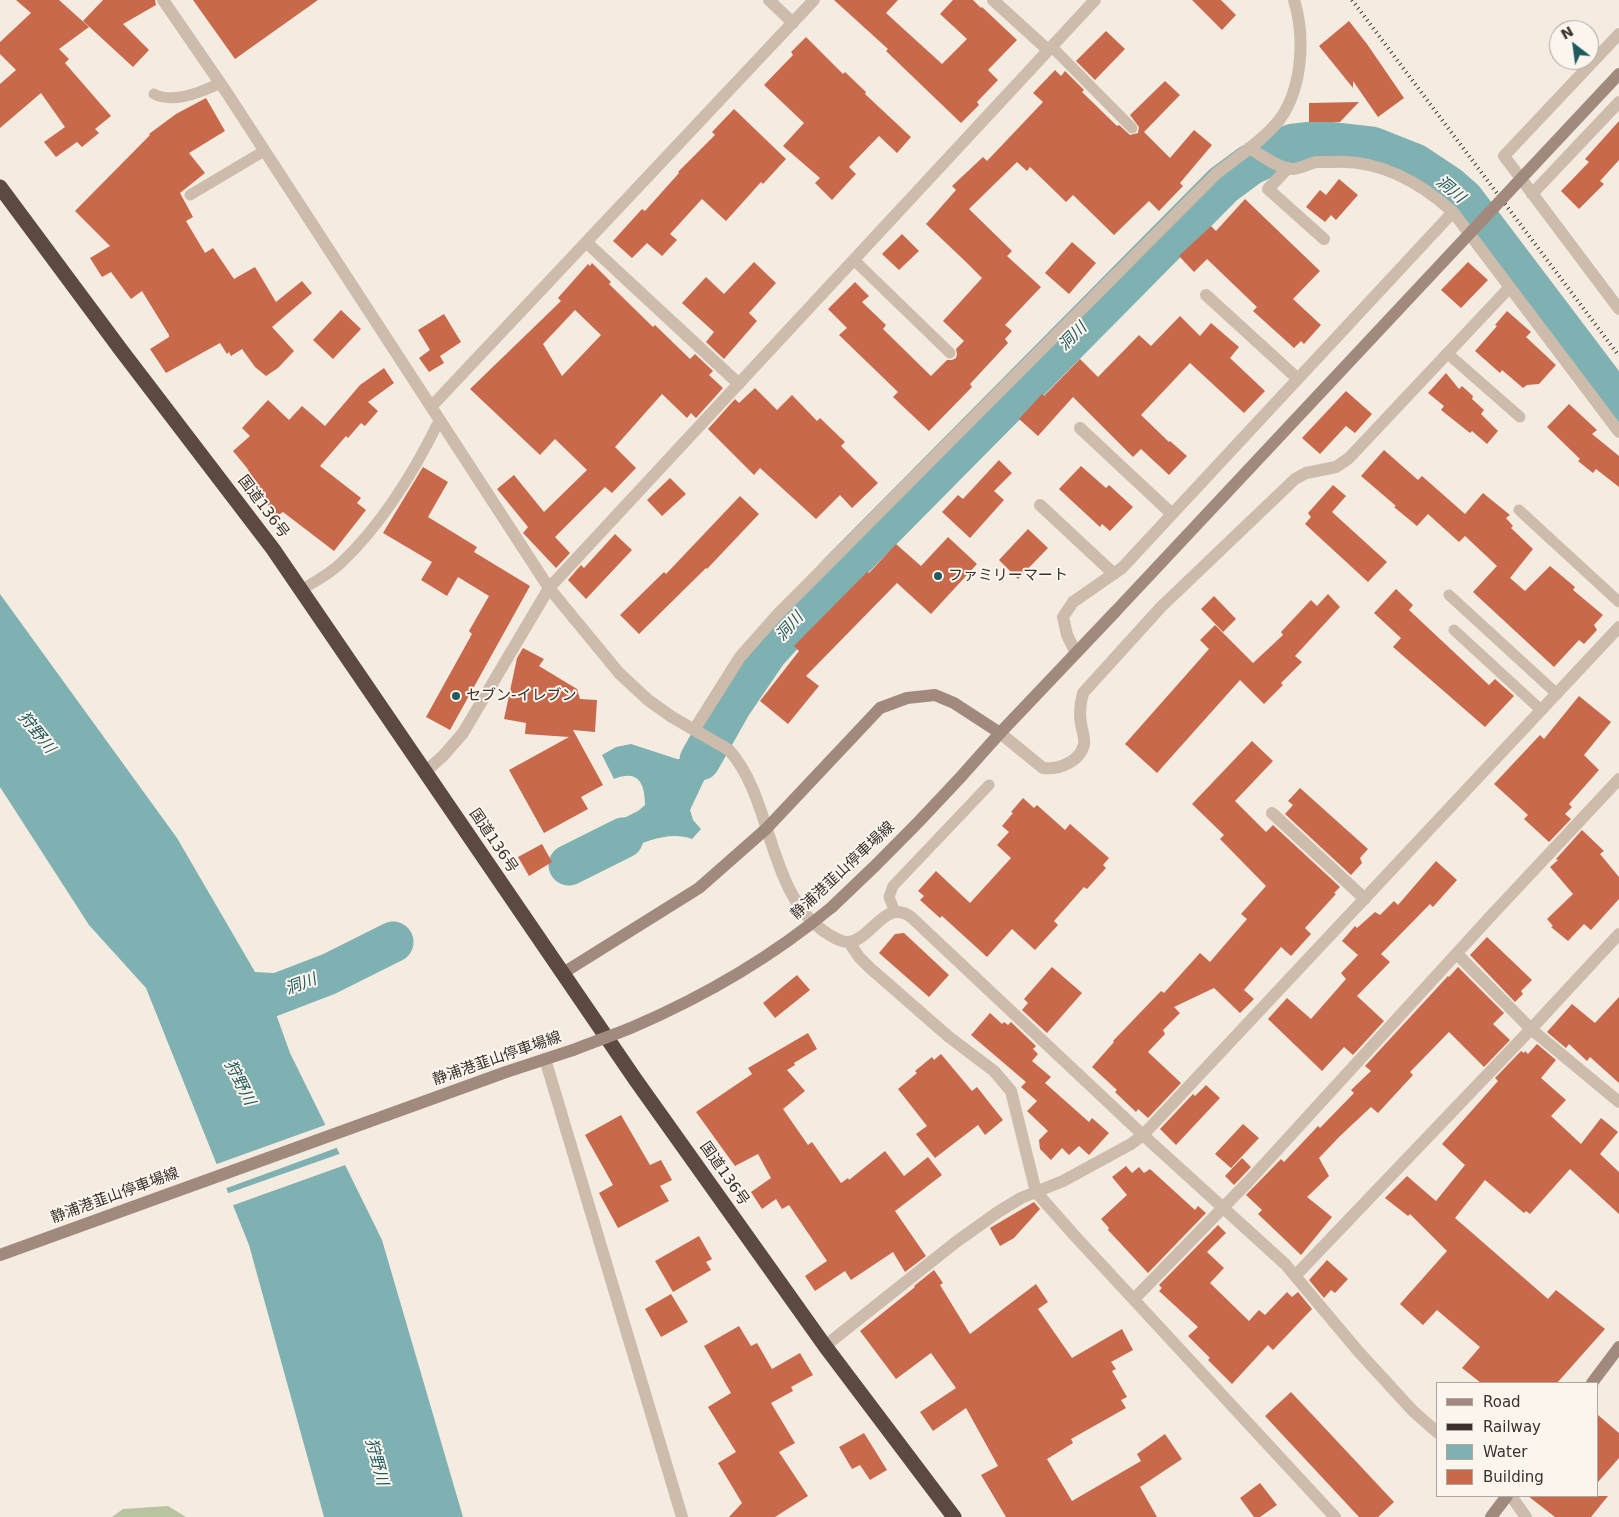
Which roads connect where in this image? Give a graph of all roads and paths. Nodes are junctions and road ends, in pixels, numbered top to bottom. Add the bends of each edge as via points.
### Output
1 (163, 0) edge
2 (769, 0) edge
3 (814, 0) edge
4 (993, 0) edge
5 (1095, 0) edge
6 (1294, 0) edge
7 (793, 23) junction
8 (1619, 34) edge
9 (1050, 49) junction
10 (1619, 74) edge
11 (220, 83) junction
12 (154, 94) dead end
13 (1619, 102) edge
14 (1132, 128) dead end
15 (1250, 149) junction
16 (264, 151) junction
17 (1284, 167) junction
18 (0, 187) edge
19 (1532, 194) junction
20 (190, 195) dead end
21 (1453, 212) junction
22 (1324, 239) dead end
23 (586, 242) junction
24 (854, 260) junction
25 (1509, 288) junction
26 (1206, 295) dead end
27 (1619, 308) edge
28 (950, 353) dead end
29 (1448, 353) junction
30 (1298, 379) junction
31 (738, 384) junction
32 (431, 407) junction
33 (1520, 417) dead end
34 (439, 421) junction
35 (1080, 428) dead end
36 (1619, 432) edge
37 (1040, 505) dead end
38 (1519, 510) dead end
39 (1172, 514) junction
40 (1114, 574) junction
41 (548, 588) junction
42 (302, 590) junction
43 (1449, 595) dead end
44 (1619, 602) edge
45 (1619, 627) edge
46 (1454, 630) dead end
47 (1076, 653) junction
48 (1557, 694) junction
49 (1542, 710) junction
50 (697, 732) junction
51 (1000, 733) junction
52 (426, 771) junction
53 (1619, 779) edge
54 (989, 785) dead end
55 (1272, 813) dead end
56 (766, 829) junction
57 (1365, 899) junction
58 (895, 912) junction
59 (1619, 934) edge
60 (849, 942) junction
61 (1457, 954) junction
62 (563, 973) junction
63 (1531, 1029) junction
64 (545, 1059) junction
65 (1619, 1102) edge
66 (1143, 1136) junction
67 (1036, 1192) junction
68 (1222, 1206) junction
69 (0, 1255) edge
70 (1295, 1276) junction
71 (1134, 1299) junction
72 (825, 1346) junction
73 (1619, 1347) edge
74 (1593, 1382) edge
75 (1436, 1431) edge
76 (1506, 1497) edge
77 (1512, 1497) edge
78 (682, 1517) edge
79 (954, 1517) edge
80 (1335, 1517) edge
81 (1491, 1517) edge
82 (1526, 1517) edge

1 - 11 street
2 - 7 street
3 - 7 street
4 - 9 street
5 - 9 street
6 - 15 street via 1301,35 1292,96 1279,120
7 - 23 street
8 - 19 street via 1504,156
9 - 14 lane
9 - 24 street
10 - 47 main road, 静浦港韮山停車場線, bridge
11 - 12 lane via 175,98
11 - 16 street
13 - 19 street
15 - 17 street
15 - 50 street via 1209,181 778,614 740,658
16 - 20 lane
16 - 32 street
17 - 21 street via 1291,170 1316,162 1340,161 1366,164 1411,181
17 - 22 street via 1268,189
18 - 42 highway, 国道136号
19 - 27 street
21 - 25 street
21 - 30 street
23 - 31 street
23 - 32 street
24 - 28 lane
24 - 31 street
25 - 29 street
25 - 36 street
26 - 30 street
29 - 33 lane
29 - 51 street via 1349,458 1336,467 1295,478 1155,614 1083,693 1080,708 1084,744 1074,759 1058,767 1044,768
30 - 39 street
31 - 41 street
32 - 34 street
34 - 41 street
34 - 42 lane via 386,510 366,536 342,562
35 - 39 street
37 - 40 street
38 - 44 lane
39 - 40 street
40 - 47 street via 1073,602 1063,616
41 - 50 street via 619,673 648,700
41 - 52 street via 463,733
42 - 52 highway, 国道136号
43 - 48 lane
45 - 48 street
46 - 49 lane
47 - 51 main road, 静浦港韮山停車場線
48 - 49 street
49 - 57 street
50 - 56 street via 730,750 737,759
51 - 56 main road via 954,703 935,695 907,698 880,708
51 - 64 main road, 静浦港韮山停車場線, bridge via 954,786 878,863 799,934 695,998 633,1027
52 - 62 highway, 国道136号
53 - 61 street
54 - 58 lane via 893,886 889,897
55 - 57 street
56 - 60 street via 781,870 803,911 826,933
56 - 62 main road via 700,888
57 - 66 street
58 - 60 street
58 - 66 street via 904,912 911,917
59 - 63 street
60 - 67 street via 870,968 949,1037 994,1071 1011,1091
61 - 63 street
61 - 68 street via 1248,1182
62 - 72 highway, 国道136号
63 - 65 street
63 - 70 street
64 - 69 main road, 静浦港韮山停車場線
64 - 78 street
66 - 67 street via 1063,1181
66 - 68 street
67 - 71 street
67 - 72 street via 998,1212 956,1242
68 - 70 street
68 - 71 street
70 - 75 street via 1406,1405
71 - 80 street
72 - 79 highway, 国道136号
73 - 74 main road
76 - 81 main road
77 - 82 street

